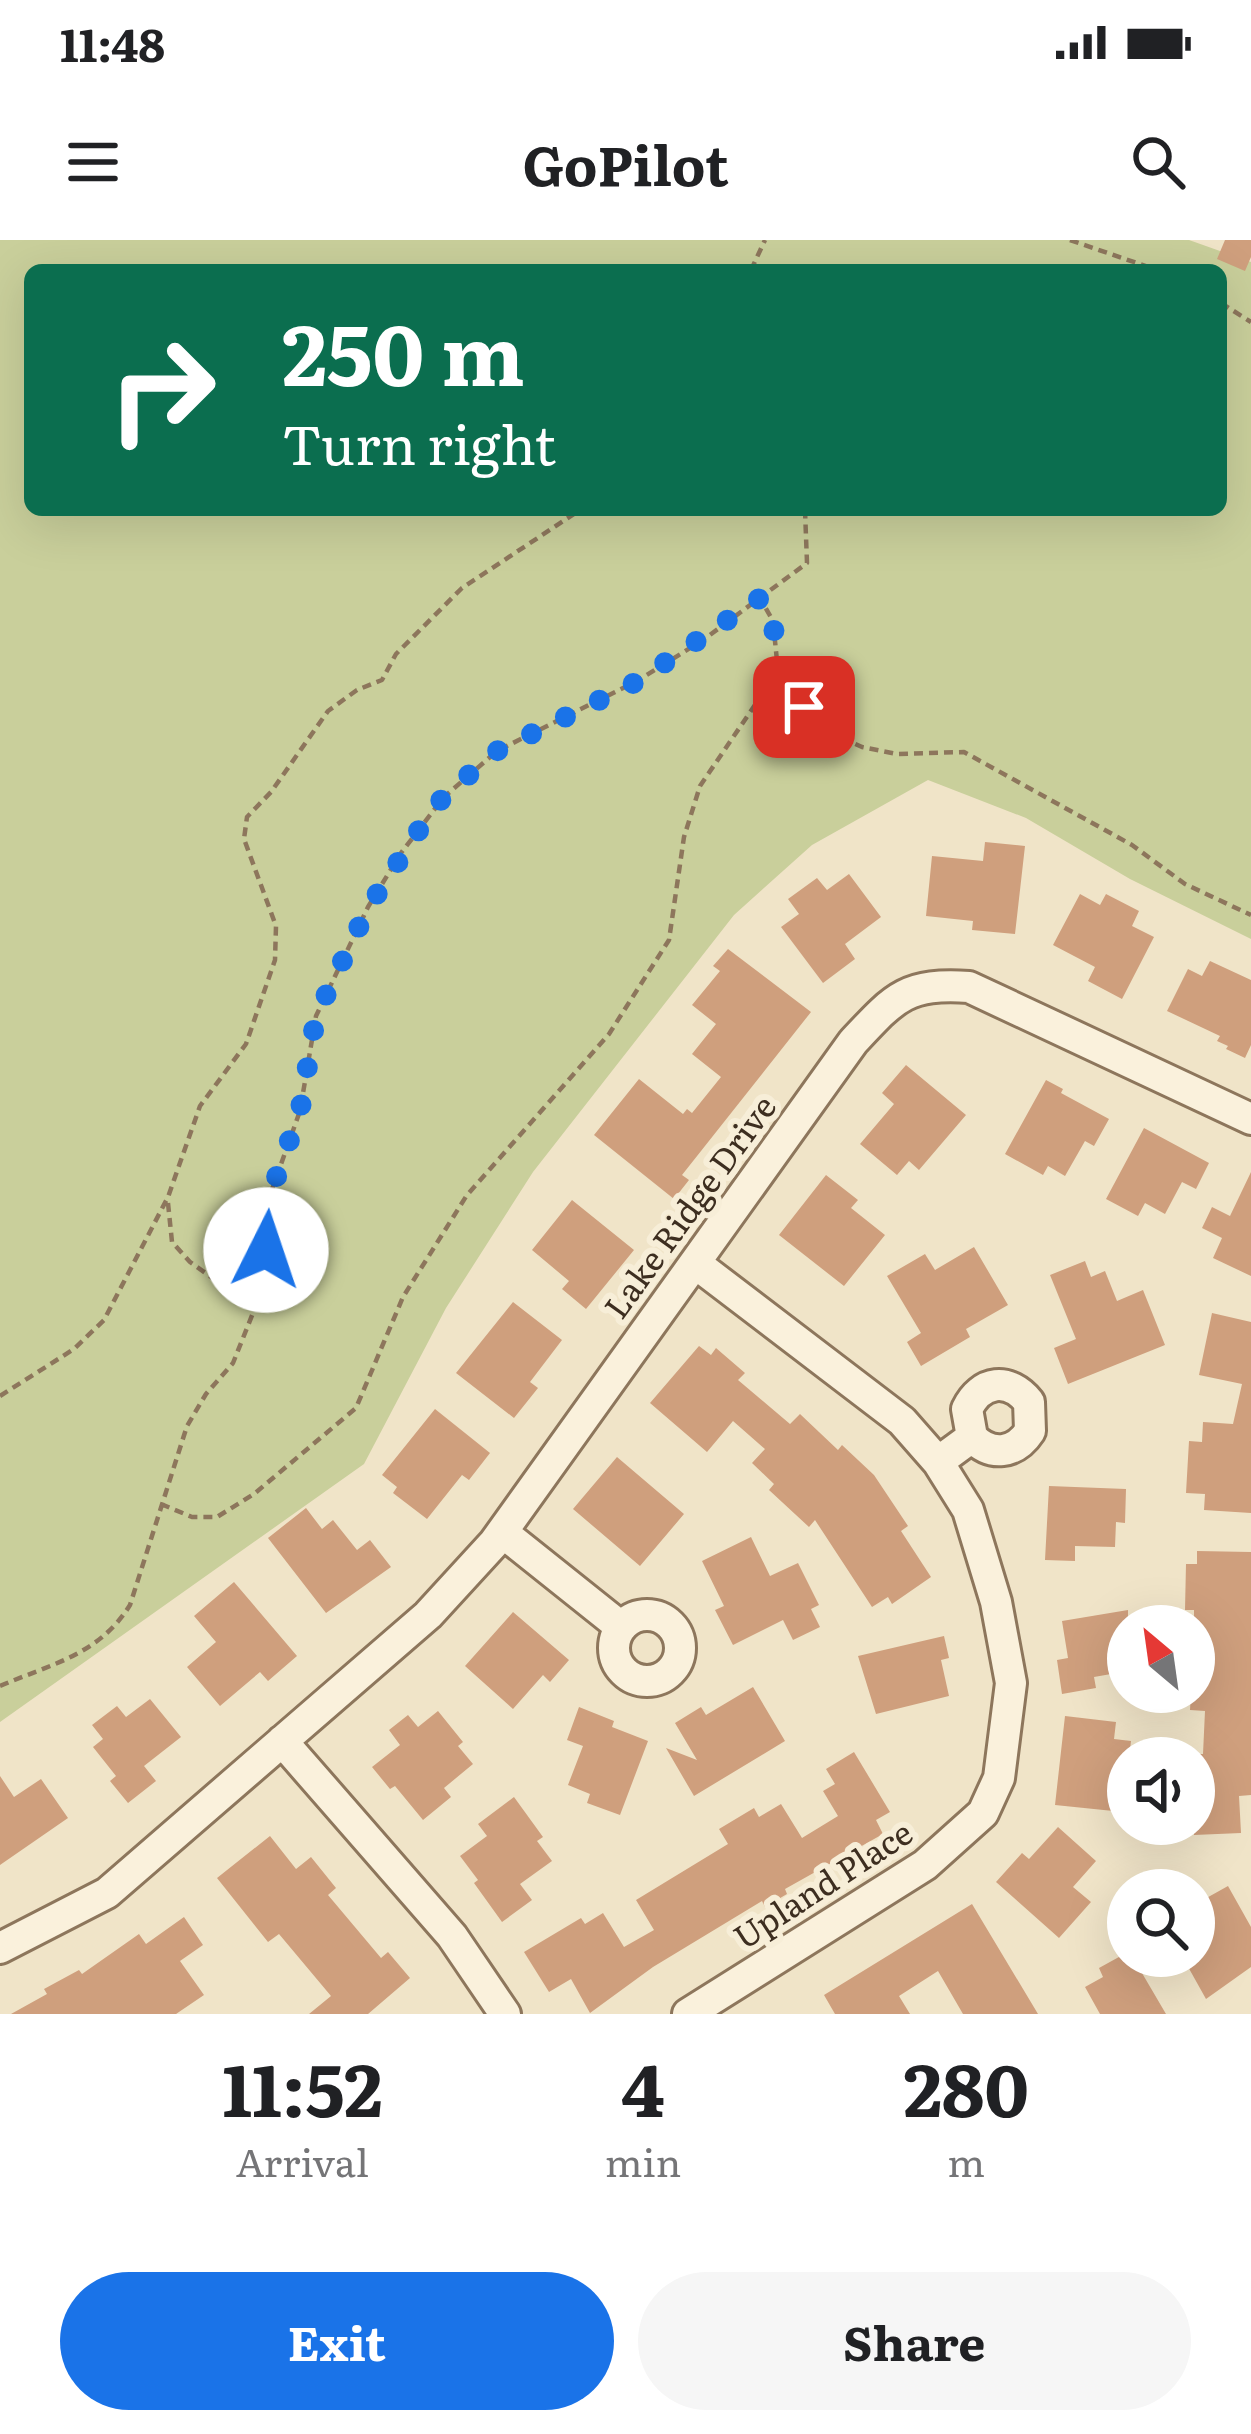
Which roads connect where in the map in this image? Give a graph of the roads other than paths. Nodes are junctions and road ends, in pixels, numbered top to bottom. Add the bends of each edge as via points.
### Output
1 (1251, 1119) edge
2 (695, 1263) junction
3 (972, 1437) dead end
4 (938, 1462) junction
5 (502, 1532) junction
6 (621, 1627) dead end
7 (282, 1742) junction
8 (0, 1948) edge
9 (505, 2014) edge
10 (688, 2014) edge

1 - 2 street, Lake Ridge Drive via 969,986 924,984 881,1011 853,1042
2 - 4 street, Upland Place via 902,1421
2 - 5 street, Lake Ridge Drive
3 - 4 street
4 - 10 street, Upland Place via 968,1510 996,1602 1011,1683 999,1778 983,1813 925,1865
5 - 6 street
5 - 7 street, Lake Ridge Drive via 428,1615
7 - 8 street, Lake Ridge Drive via 107,1893
7 - 9 street via 452,1936

